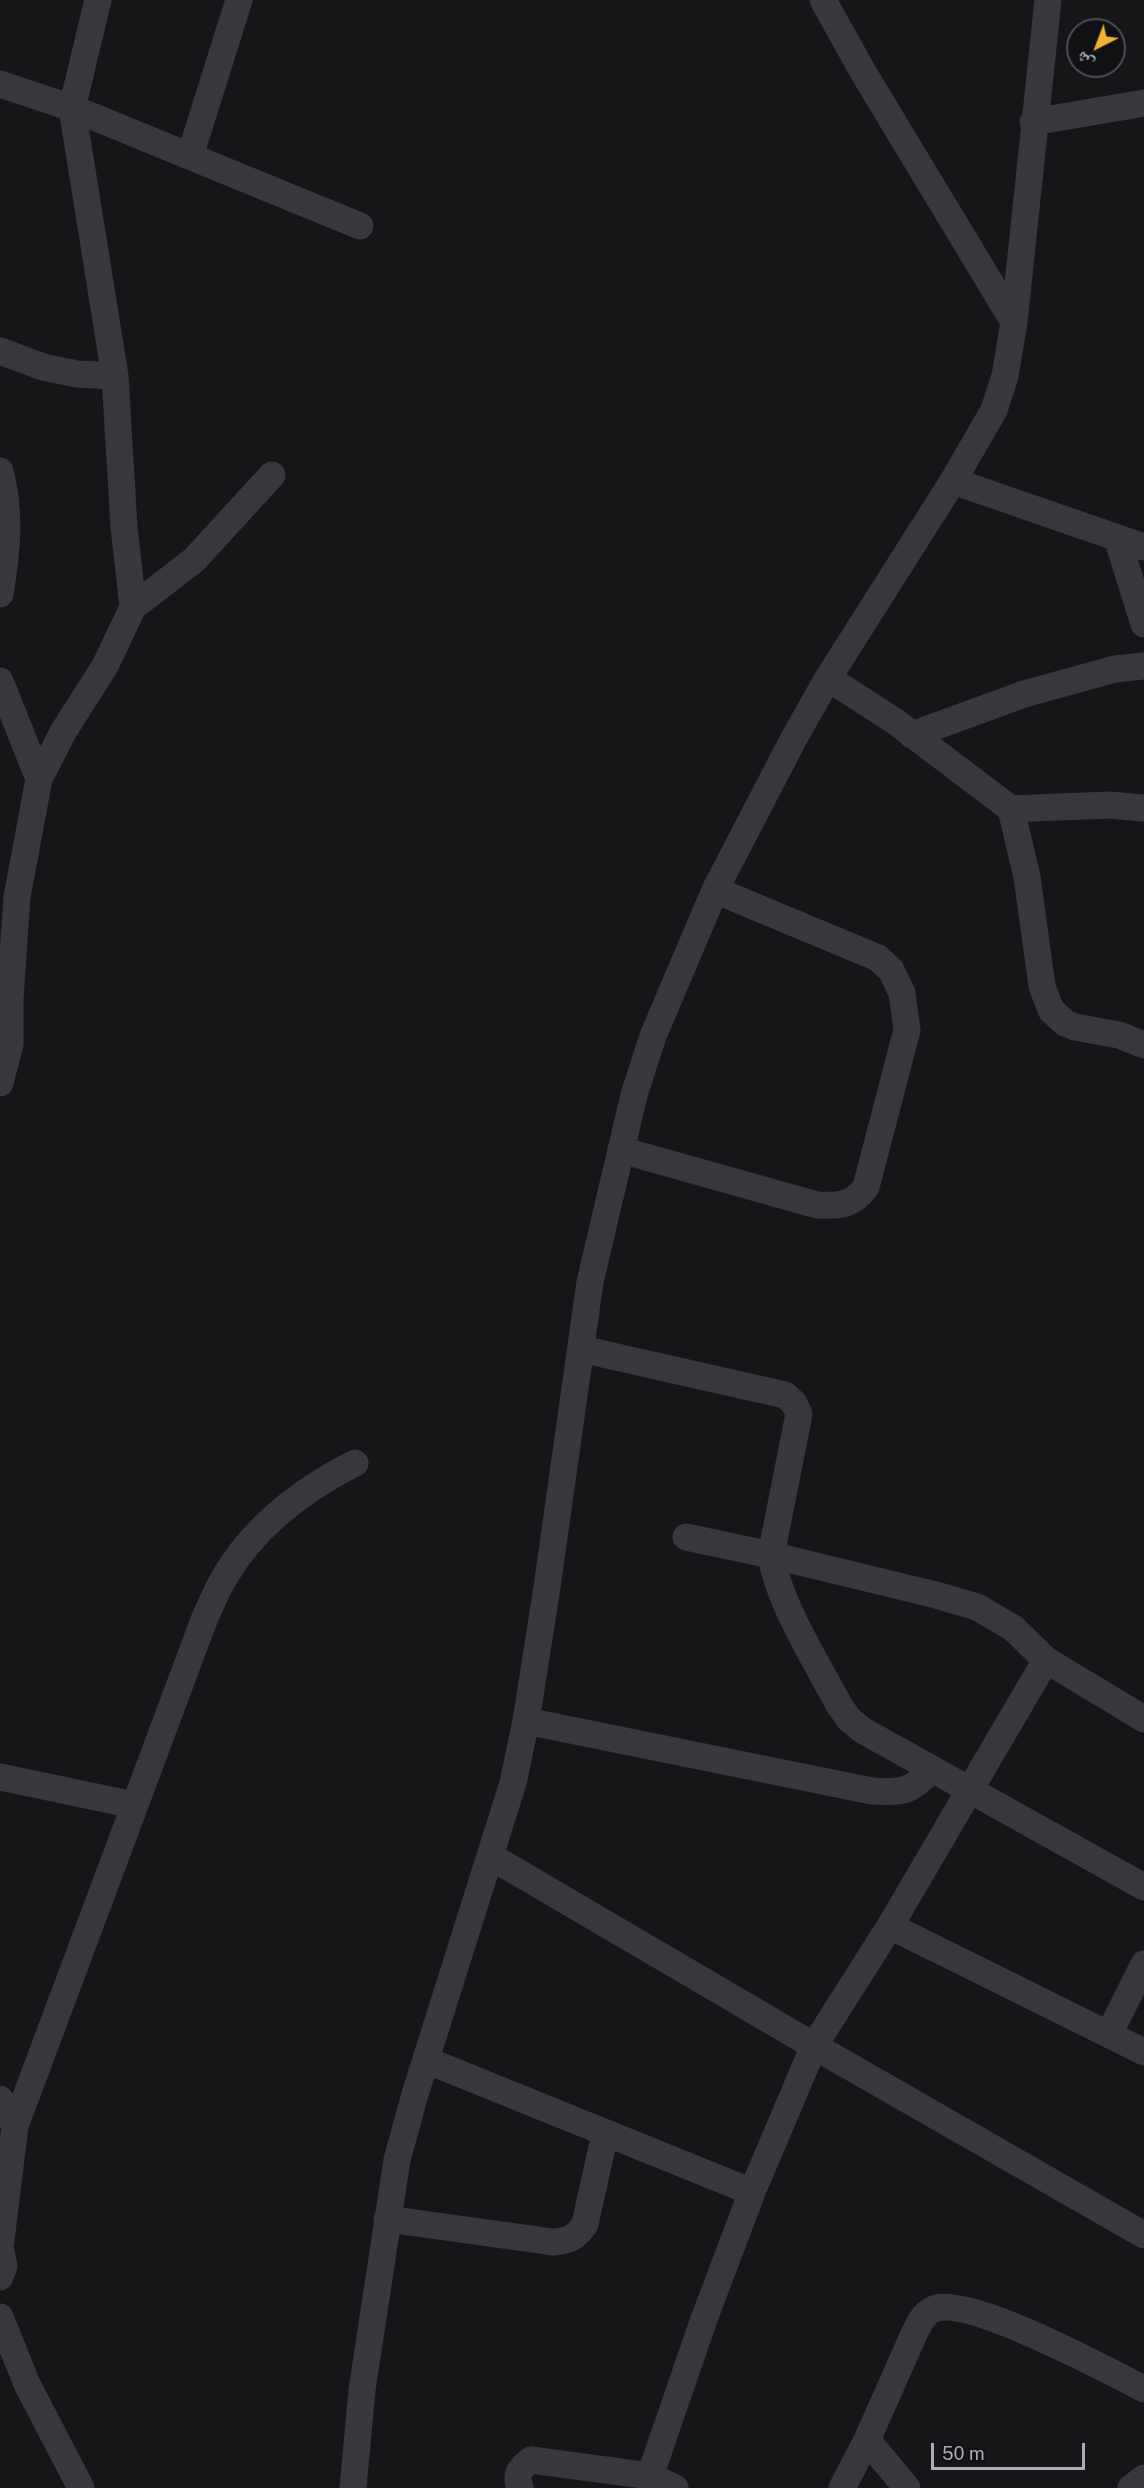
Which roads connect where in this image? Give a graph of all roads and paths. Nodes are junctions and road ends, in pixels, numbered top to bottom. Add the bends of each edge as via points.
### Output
1 (98, 0) edge
2 (239, 0) edge
3 (823, 0) edge
4 (1048, 0) edge
5 (0, 84) edge
6 (1144, 103) edge
7 (72, 108) junction
8 (1033, 122) junction
9 (190, 156) junction
10 (360, 226) dead end
11 (1014, 322) junction
12 (0, 351) edge
13 (115, 376) junction
14 (0, 471) edge
15 (272, 475) dead end
16 (953, 480) junction
17 (1117, 538) junction
18 (1144, 547) edge
19 (0, 594) edge
20 (133, 607) junction
21 (1144, 624) edge
22 (1144, 666) edge
23 (828, 678) junction
24 (0, 681) edge
25 (912, 735) junction
26 (39, 779) junction
27 (1144, 808) edge
28 (1011, 809) junction
29 (714, 890) junction
30 (1144, 1046) edge
31 (0, 1083) edge
32 (621, 1150) junction
33 (580, 1349) junction
34 (355, 1463) dead end
35 (686, 1537) dead end
36 (771, 1555) junction
37 (1046, 1660) junction
38 (1144, 1719) edge
39 (526, 1721) junction
40 (932, 1769) junction
41 (0, 1777) edge
42 (970, 1791) junction
43 (134, 1805) junction
44 (490, 1856) junction
45 (1144, 1887) edge
46 (891, 1926) junction
47 (1144, 1964) edge
48 (1108, 2034) junction
49 (814, 2046) junction
50 (1144, 2052) edge
51 (426, 2060) junction
52 (0, 2099) edge
53 (15, 2126) junction
54 (605, 2134) junction
55 (752, 2192) junction
56 (387, 2218) junction
57 (1144, 2235) edge
58 (0, 2248) edge
59 (0, 2277) edge
60 (0, 2317) edge
61 (1144, 2389) edge
62 (867, 2440) junction
63 (650, 2476) junction
64 (1144, 2478) edge
65 (81, 2488) edge
66 (353, 2488) edge
67 (520, 2488) edge
68 (675, 2488) edge
69 (843, 2488) edge
70 (907, 2488) edge
71 (1131, 2488) edge

1 - 7 street
2 - 9 street
3 - 11 street
4 - 8 street
5 - 7 street
6 - 8 street
7 - 9 street
7 - 13 street
8 - 11 street
9 - 10 street
11 - 16 street via 1005,376 994,410
12 - 13 street via 43,367
13 - 20 street
14 - 19 street via 8,524
15 - 20 street via 194,560
16 - 17 street
16 - 23 street
17 - 18 street
17 - 21 street
20 - 26 street via 105,666
22 - 25 street via 1115,669 1024,694
23 - 25 street
23 - 29 street
24 - 26 street
25 - 28 street
26 - 31 street via 17,897 10,1044
27 - 28 street via 1109,805
28 - 30 street via 1027,878 1042,986 1051,1010 1065,1023 1119,1035
29 - 32 street via 653,1036
29 - 32 street via 878,958 891,970 902,993 907,1030 866,1187 850,1203 817,1205
32 - 33 street via 590,1282
33 - 36 street via 785,1395 794,1403 799,1414
33 - 39 street
34 - 43 street via 322,1480 286,1506 254,1536 224,1578 204,1620
35 - 36 street
36 - 37 street via 977,1608 1013,1628
36 - 40 street via 784,1597 849,1719
37 - 38 street
37 - 42 street
39 - 40 street via 872,1791 905,1791
39 - 44 street via 513,1783
40 - 42 street
41 - 43 street
42 - 45 street
42 - 46 street
43 - 53 street
44 - 49 street
44 - 51 street
46 - 48 street
46 - 49 street
47 - 48 street
48 - 50 street
49 - 55 street
49 - 57 street
51 - 54 street
51 - 56 street via 397,2160
52 - 53 street
53 - 58 street
54 - 55 street
54 - 56 street via 585,2224 578,2235 567,2241
55 - 63 street
56 - 66 street via 362,2390
58 - 59 street via 4,2266
60 - 65 street via 27,2384
61 - 62 street via 1082,2357 974,2311 953,2306 934,2308 922,2318
62 - 69 street
62 - 70 street
63 - 67 street via 531,2460 520,2468
63 - 68 street
64 - 71 street

